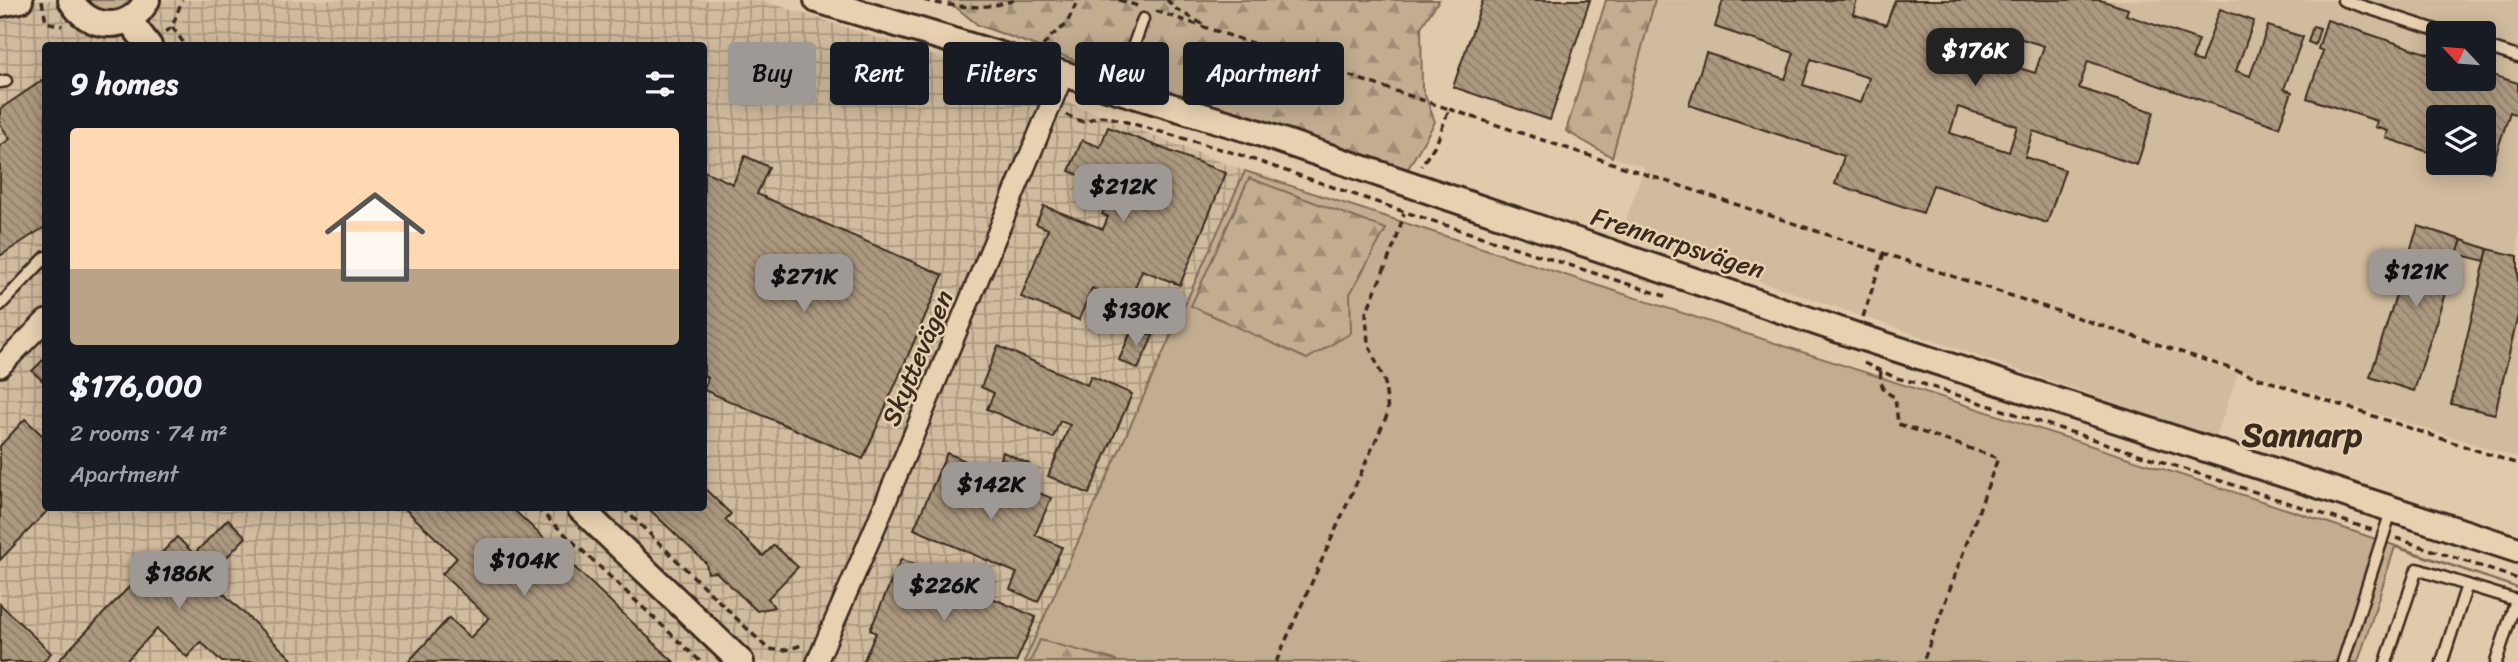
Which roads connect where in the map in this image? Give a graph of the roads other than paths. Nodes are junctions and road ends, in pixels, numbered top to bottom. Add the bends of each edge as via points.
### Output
1 (20, 0) edge
2 (71, 0) edge
3 (147, 0) edge
4 (817, 0) edge
5 (2343, 0) edge
6 (0, 4) edge
7 (1143, 19) dead end
8 (129, 20) junction
9 (2426, 27) edge
10 (147, 42) edge
11 (1135, 42) edge
12 (2496, 50) edge
13 (2518, 57) edge
14 (1064, 73) junction
15 (1075, 76) edge
16 (1168, 105) edge
17 (42, 261) edge
18 (0, 305) edge
19 (42, 324) edge
20 (0, 367) edge
21 (2392, 508) junction
22 (583, 511) edge
23 (2518, 550) edge
24 (2467, 585) junction
25 (2517, 601) edge
26 (818, 659) edge
27 (741, 662) edge
28 (2343, 662) edge
29 (2386, 662) edge
30 (2442, 662) edge
31 (2496, 662) edge

1 - 6 street
2 - 8 street via 82,15 100,24
3 - 8 street
4 - 14 street, Frennarpsvägen
5 - 9 lane
7 - 11 lane
8 - 10 street
12 - 13 lane
14 - 15 street, Frennarpsvägen
14 - 26 street, Skyttevägen
16 - 21 street, Frennarpsvägen
17 - 18 lane
19 - 20 street
21 - 23 street, Frennarpsvägen
21 - 28 lane
22 - 27 street
24 - 25 lane
24 - 29 lane via 2417,569
24 - 30 lane
25 - 31 lane

